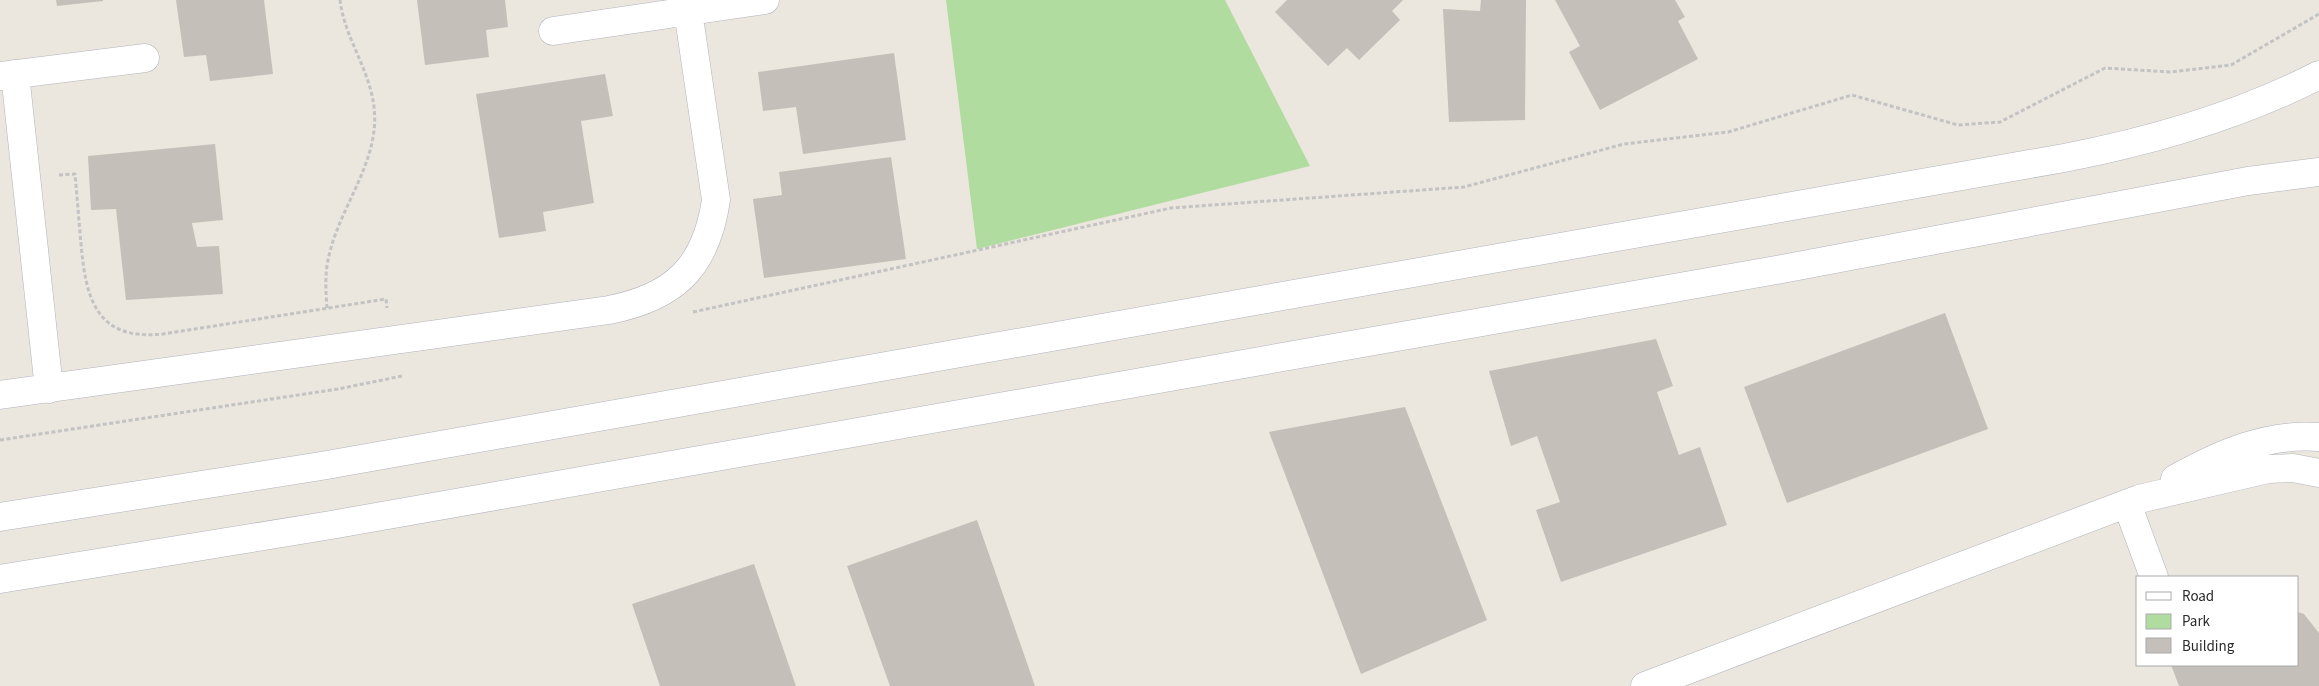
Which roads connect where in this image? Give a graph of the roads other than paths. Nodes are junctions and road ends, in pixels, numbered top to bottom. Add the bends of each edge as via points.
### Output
1 (766, 0) edge
2 (688, 11) junction
3 (553, 31) dead end
4 (145, 58) dead end
5 (7, 75) edge
6 (2319, 75) edge
7 (2319, 172) edge
8 (49, 389) junction
9 (0, 395) edge
10 (2319, 437) edge
11 (2319, 473) edge
12 (2133, 502) junction
13 (0, 517) edge
14 (2154, 576) edge
15 (0, 579) edge
16 (1645, 686) edge

1 - 2 street
2 - 3 street
2 - 8 street via 716,200 712,228 701,253 684,275 662,293 637,304
4 - 5 street
5 - 8 street via 26,178
6 - 13 street via 2215,120 2115,148 2064,158 321,466
7 - 15 street via 2248,182 1772,271 321,527
8 - 9 street
10 - 12 street via 2278,437 2255,443 2195,468
11 - 12 street via 2293,468 2268,469
12 - 14 street
12 - 16 street

